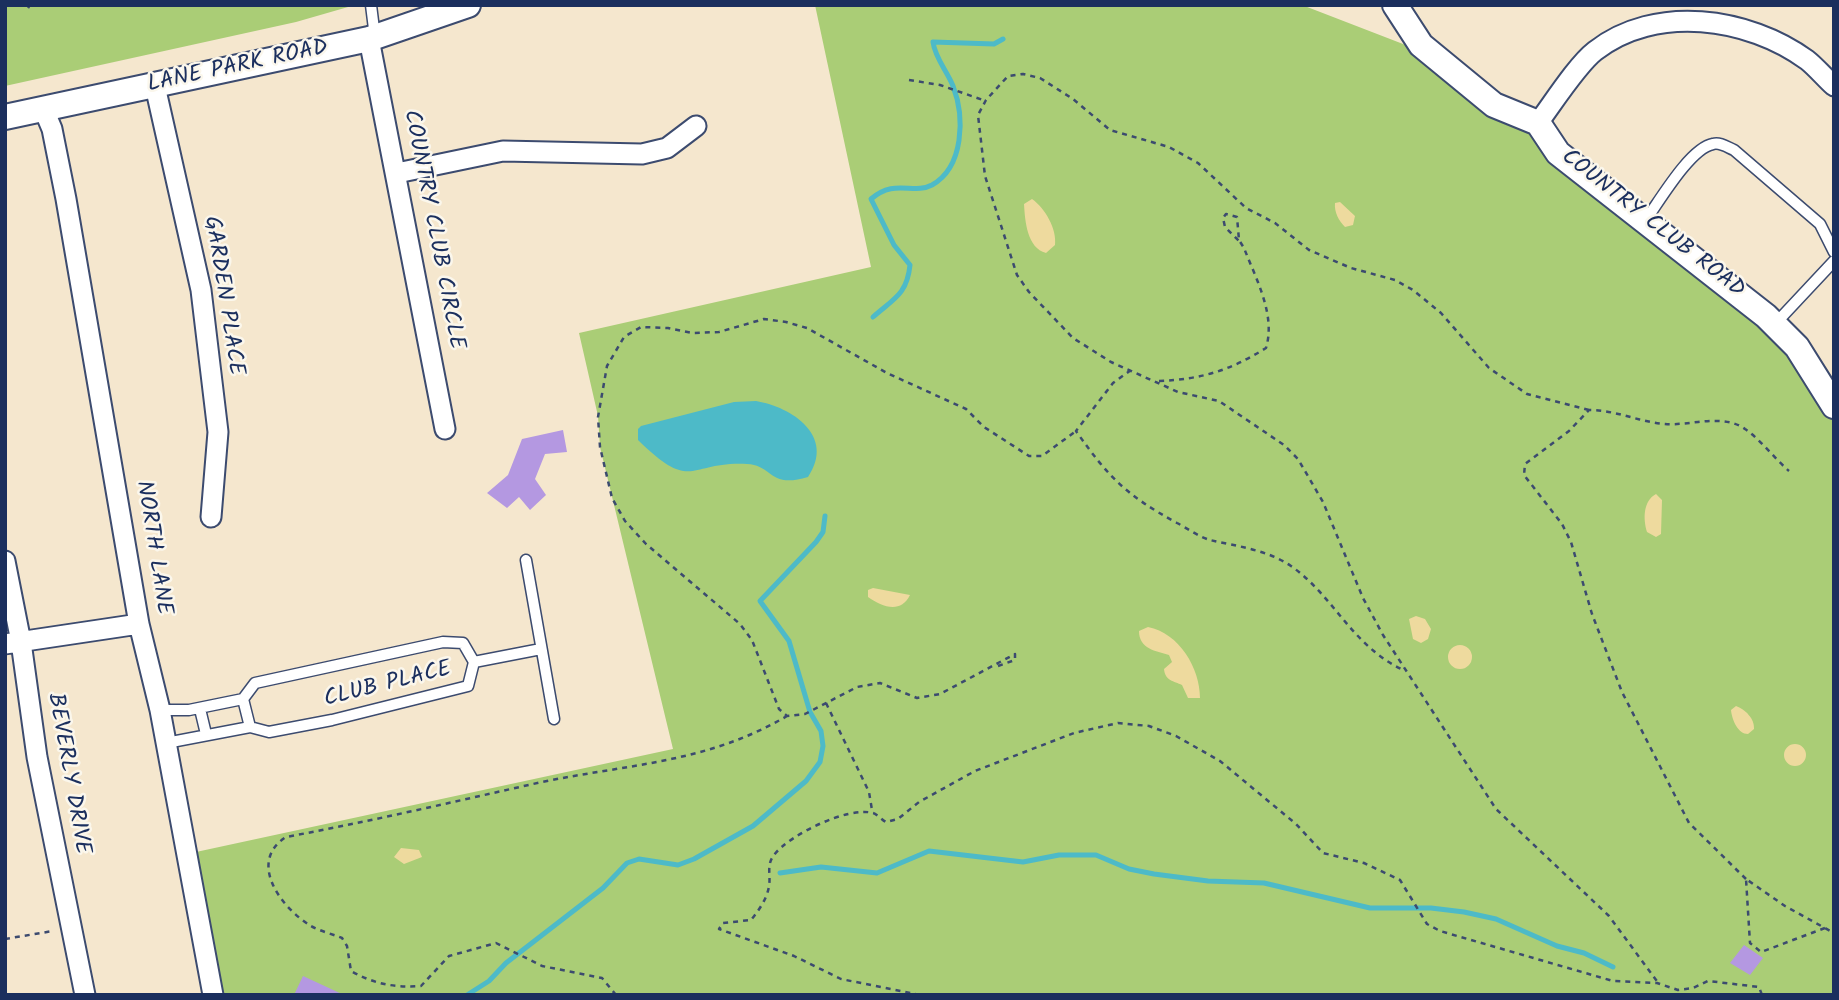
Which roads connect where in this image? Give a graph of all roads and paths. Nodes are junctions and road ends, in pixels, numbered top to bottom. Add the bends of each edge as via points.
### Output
1 (371, 5) edge
2 (468, 5) edge
3 (1395, 5) edge
4 (372, 38) junction
5 (909, 80) dead end
6 (155, 86) junction
7 (1834, 86) edge
8 (983, 100) dead end
9 (44, 110) junction
10 (5, 117) edge
11 (1538, 123) junction
12 (696, 127) dead end
13 (397, 173) junction
14 (1645, 221) junction
15 (1241, 243) junction
16 (1834, 252) edge
17 (1834, 261) edge
18 (1774, 324) junction
19 (1131, 370) junction
20 (1156, 381) junction
21 (1834, 406) edge
22 (1590, 410) junction
23 (445, 429) dead end
24 (1076, 431) junction
25 (1789, 471) dead end
26 (211, 517) dead end
27 (526, 560) dead end
28 (5, 561) edge
29 (139, 624) junction
30 (13, 643) edge
31 (541, 649) junction
32 (474, 662) junction
33 (998, 666) dead end
34 (1406, 672) junction
35 (243, 699) junction
36 (826, 703) junction
37 (200, 709) junction
38 (160, 710) junction
39 (787, 716) junction
40 (554, 719) dead end
41 (250, 727) junction
42 (206, 734) junction
43 (166, 743) junction
44 (872, 810) dead end
45 (1746, 879) junction
46 (71, 928) junction
47 (1825, 928) junction
48 (1834, 933) edge
49 (5, 939) edge
50 (1659, 984) junction
51 (85, 995) edge
52 (213, 995) edge
53 (616, 995) edge
54 (920, 995) edge
55 (1762, 995) edge

1 - 4 lane
2 - 4 street, LANE PARK ROAD
3 - 11 street via 1421,45 1493,105
4 - 6 street, LANE PARK ROAD
4 - 13 street, COUNTRY CLUB CIRCLE
5 - 8 path
6 - 9 street, LANE PARK ROAD
6 - 26 street, GARDEN PLACE via 201,290 218,432
7 - 11 street via 1807,60 1773,41 1721,23 1681,20 1637,27 1594,51
9 - 10 street, LANE PARK ROAD
9 - 29 street, NORTH LANE via 66,199
11 - 14 street, COUNTRY CLUB ROAD via 1558,153
12 - 13 street via 667,148 642,154 503,150
13 - 23 street, COUNTRY CLUB CIRCLE
14 - 16 lane via 1698,150 1722,144 1820,224
14 - 18 street, COUNTRY CLUB ROAD
15 - 15 path via 1237,217 1226,214 1225,227
15 - 20 path via 1269,319 1266,348 1202,378
17 - 18 lane
18 - 21 street, COUNTRY CLUB ROAD via 1797,347
19 - 20 path
19 - 22 path via 1073,338 1017,275 985,177 978,128 978,115 986,100 1008,76 1040,78 1110,131 1169,147 1198,163 1246,208 1275,223 1309,250 1413,290 1504,380 1527,394
19 - 24 path via 1113,383
20 - 34 path via 1219,401 1298,459 1341,539 1363,598
22 - 25 path via 1664,424 1734,424
22 - 45 path via 1525,464 1524,475 1571,542 1622,692 1689,823
24 - 34 path via 1109,477 1138,502 1207,539 1287,564 1305,577 1381,660
24 - 39 path via 1042,456 1029,457 966,409 887,373 807,328 786,322 764,319 719,332 692,333 641,327 624,337 607,366 598,416 612,498 646,544 740,624 752,640 779,709
27 - 31 lane
28 - 30 street, BEVERLY DRIVE
29 - 30 street
29 - 38 street, NORTH LANE
30 - 46 street, BEVERLY DRIVE
31 - 32 lane
31 - 40 lane
32 - 35 lane, CLUB PLACE via 463,643 443,642 255,683
32 - 41 lane, CLUB PLACE via 468,686 282,730
33 - 36 path via 1015,660 1015,654 940,694 917,698 880,683 857,687
34 - 50 path via 1496,809 1609,916
35 - 37 lane, CLUB PLACE
35 - 41 lane
36 - 39 path via 805,714
36 - 44 path via 869,792
37 - 38 lane, CLUB PLACE
37 - 42 lane
38 - 43 street, NORTH LANE
39 - 53 path via 712,750 663,763 545,782 286,837 270,856 267,871 283,901 310,926 342,938 351,971 363,978 393,986 421,986 449,956 496,943 553,969 602,978
41 - 42 lane, CLUB PLACE
42 - 43 lane, CLUB PLACE
43 - 52 street, NORTH LANE
45 - 47 path
45 - 47 path via 1750,943 1761,952
46 - 49 path
46 - 51 street, BEVERLY DRIVE
47 - 48 path
50 - 54 path via 1613,981 1468,941 1427,924 1399,880 1324,853 1220,761 1149,726 1118,723 1074,733 975,771 898,819 886,822 873,813 857,813 811,827 774,855 768,867 769,886 751,920 723,923 719,929 841,979
50 - 55 path via 1678,989 1707,981 1759,986

